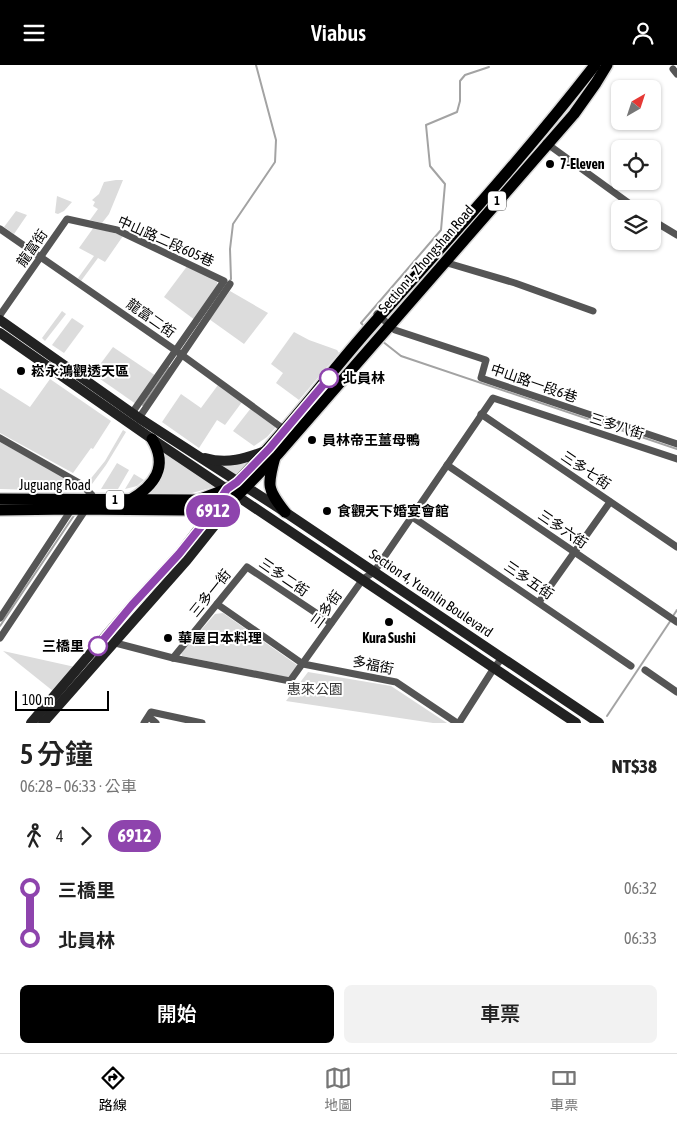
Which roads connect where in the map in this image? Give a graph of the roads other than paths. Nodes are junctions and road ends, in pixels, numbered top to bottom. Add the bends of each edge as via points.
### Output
1 (596, 65) edge
2 (607, 65) edge
3 (542, 139) junction
4 (625, 200) edge
5 (67, 219) joint
6 (661, 225) edge
7 (0, 229) edge
8 (677, 235) edge
9 (40, 257) junction
10 (444, 262) junction
11 (592, 311) dead end
12 (0, 315) edge
13 (376, 318) junction
14 (0, 320) edge
15 (385, 329) junction
16 (0, 333) edge
17 (363, 345) junction
18 (178, 352) junction
19 (493, 398) joint
20 (481, 413) junction
21 (136, 415) junction
22 (285, 430) junction
23 (0, 438) edge
24 (152, 439) junction
25 (677, 444) edge
26 (189, 451) junction
27 (272, 453) junction
28 (677, 459) edge
29 (447, 465) junction
30 (237, 486) junction
31 (238, 495) junction
32 (0, 499) edge
33 (129, 501) junction
34 (610, 502) junction
35 (82, 504) junction
36 (217, 505) junction
37 (0, 510) edge
38 (285, 512) junction
39 (411, 515) junction
40 (677, 547) edge
41 (574, 552) junction
42 (248, 567) joint
43 (374, 572) junction
44 (363, 579) junction
45 (539, 602) junction
46 (217, 604) junction
47 (0, 619) edge
48 (677, 621) edge
49 (331, 623) junction
50 (0, 638) edge
51 (104, 640) junction
52 (114, 643) junction
53 (173, 658) junction
54 (502, 658) junction
55 (303, 664) junction
56 (631, 666) dead end
57 (494, 668) junction
58 (645, 670) dead end
59 (677, 691) edge
60 (148, 717) edge
61 (32, 723) edge
62 (43, 723) edge
63 (156, 723) edge
64 (202, 723) edge
65 (458, 723) edge
66 (576, 723) edge
67 (599, 723) edge

1 - 3 main road, Section 1, Zhongshan Road / 1
2 - 3 main road, Section 1, Zhongshan Road / 1 via 574,114
3 - 4 street
3 - 10 main road, Section 1, Zhongshan Road / 1
3 - 13 main road, Section 1, Zhongshan Road / 1
5 - 9 street, 龍富街
5 - 18 street, 中山路二段605巷 via 117,230 227,283
6 - 8 street
7 - 9 street, 龍富二街
9 - 12 street, 龍富街
9 - 18 street, 龍富二街
10 - 11 street
10 - 15 main road, Section 1, Zhongshan Road / 1
13 - 15 street, 中山路一段6巷
13 - 17 main road, 1
14 - 21 main road
15 - 17 main road, 1
15 - 25 street, 中山路一段6巷 via 486,360 481,378
16 - 24 main road
17 - 22 main road, 1
17 - 27 main road, 1
18 - 21 street
18 - 22 street, 龍富二街
19 - 20 street, 三多街
19 - 28 street, 三多八街
20 - 29 street, 三多街
20 - 34 street, 三多七街
21 - 26 main road
22 - 27 main road, 1
23 - 35 street via 82,484 92,495
24 - 30 main road
24 - 33 main road via 160,467 153,482
26 - 27 main road via 204,458 228,462
26 - 30 main road
27 - 30 main road, 1
27 - 38 main road via 270,489
29 - 39 street, 三多街
29 - 41 street, 三多六街
30 - 31 main road, 1
30 - 33 main road, Juguang Road / 1 via 198,500
30 - 36 main road, 1
30 - 38 main road, Section 4, Yuanlin Boulevard
31 - 36 main road, 1
31 - 44 main road, Section 4, Yuanlin Boulevard
31 - 52 main road via 187,561
32 - 35 main road, Juguang Road / 1
33 - 35 main road, Juguang Road / 1
34 - 40 street, 三多七街
34 - 41 street
35 - 36 main road, 1 via 185,510
35 - 37 main road, Juguang Road / 1
35 - 47 street
35 - 50 street
36 - 51 main road
38 - 43 main road, Section 4, Yuanlin Boulevard
39 - 43 street, 三多街
39 - 45 street, 三多五街
41 - 45 street
41 - 48 street, 三多六街
42 - 46 street, 三多一街
42 - 49 street, 三多二街
43 - 44 street, 三多街
43 - 54 main road, Section 4, Yuanlin Boulevard
44 - 49 street, 三多街
44 - 57 main road, Section 4, Yuanlin Boulevard
45 - 56 street, 三多五街
46 - 53 street, 三多一街
46 - 55 street
49 - 55 street, 三多街
51 - 52 street, 三多街
51 - 61 main road
52 - 53 street, 三多街
52 - 62 main road
53 - 55 street, 三多街 via 290,681
54 - 57 street, 多福街
54 - 67 main road, Section 4, Yuanlin Boulevard
55 - 65 street, 多福街 via 396,682
57 - 65 street, 多福街
57 - 66 main road, Section 4, Yuanlin Boulevard
58 - 59 street
60 - 63 street
60 - 64 street

